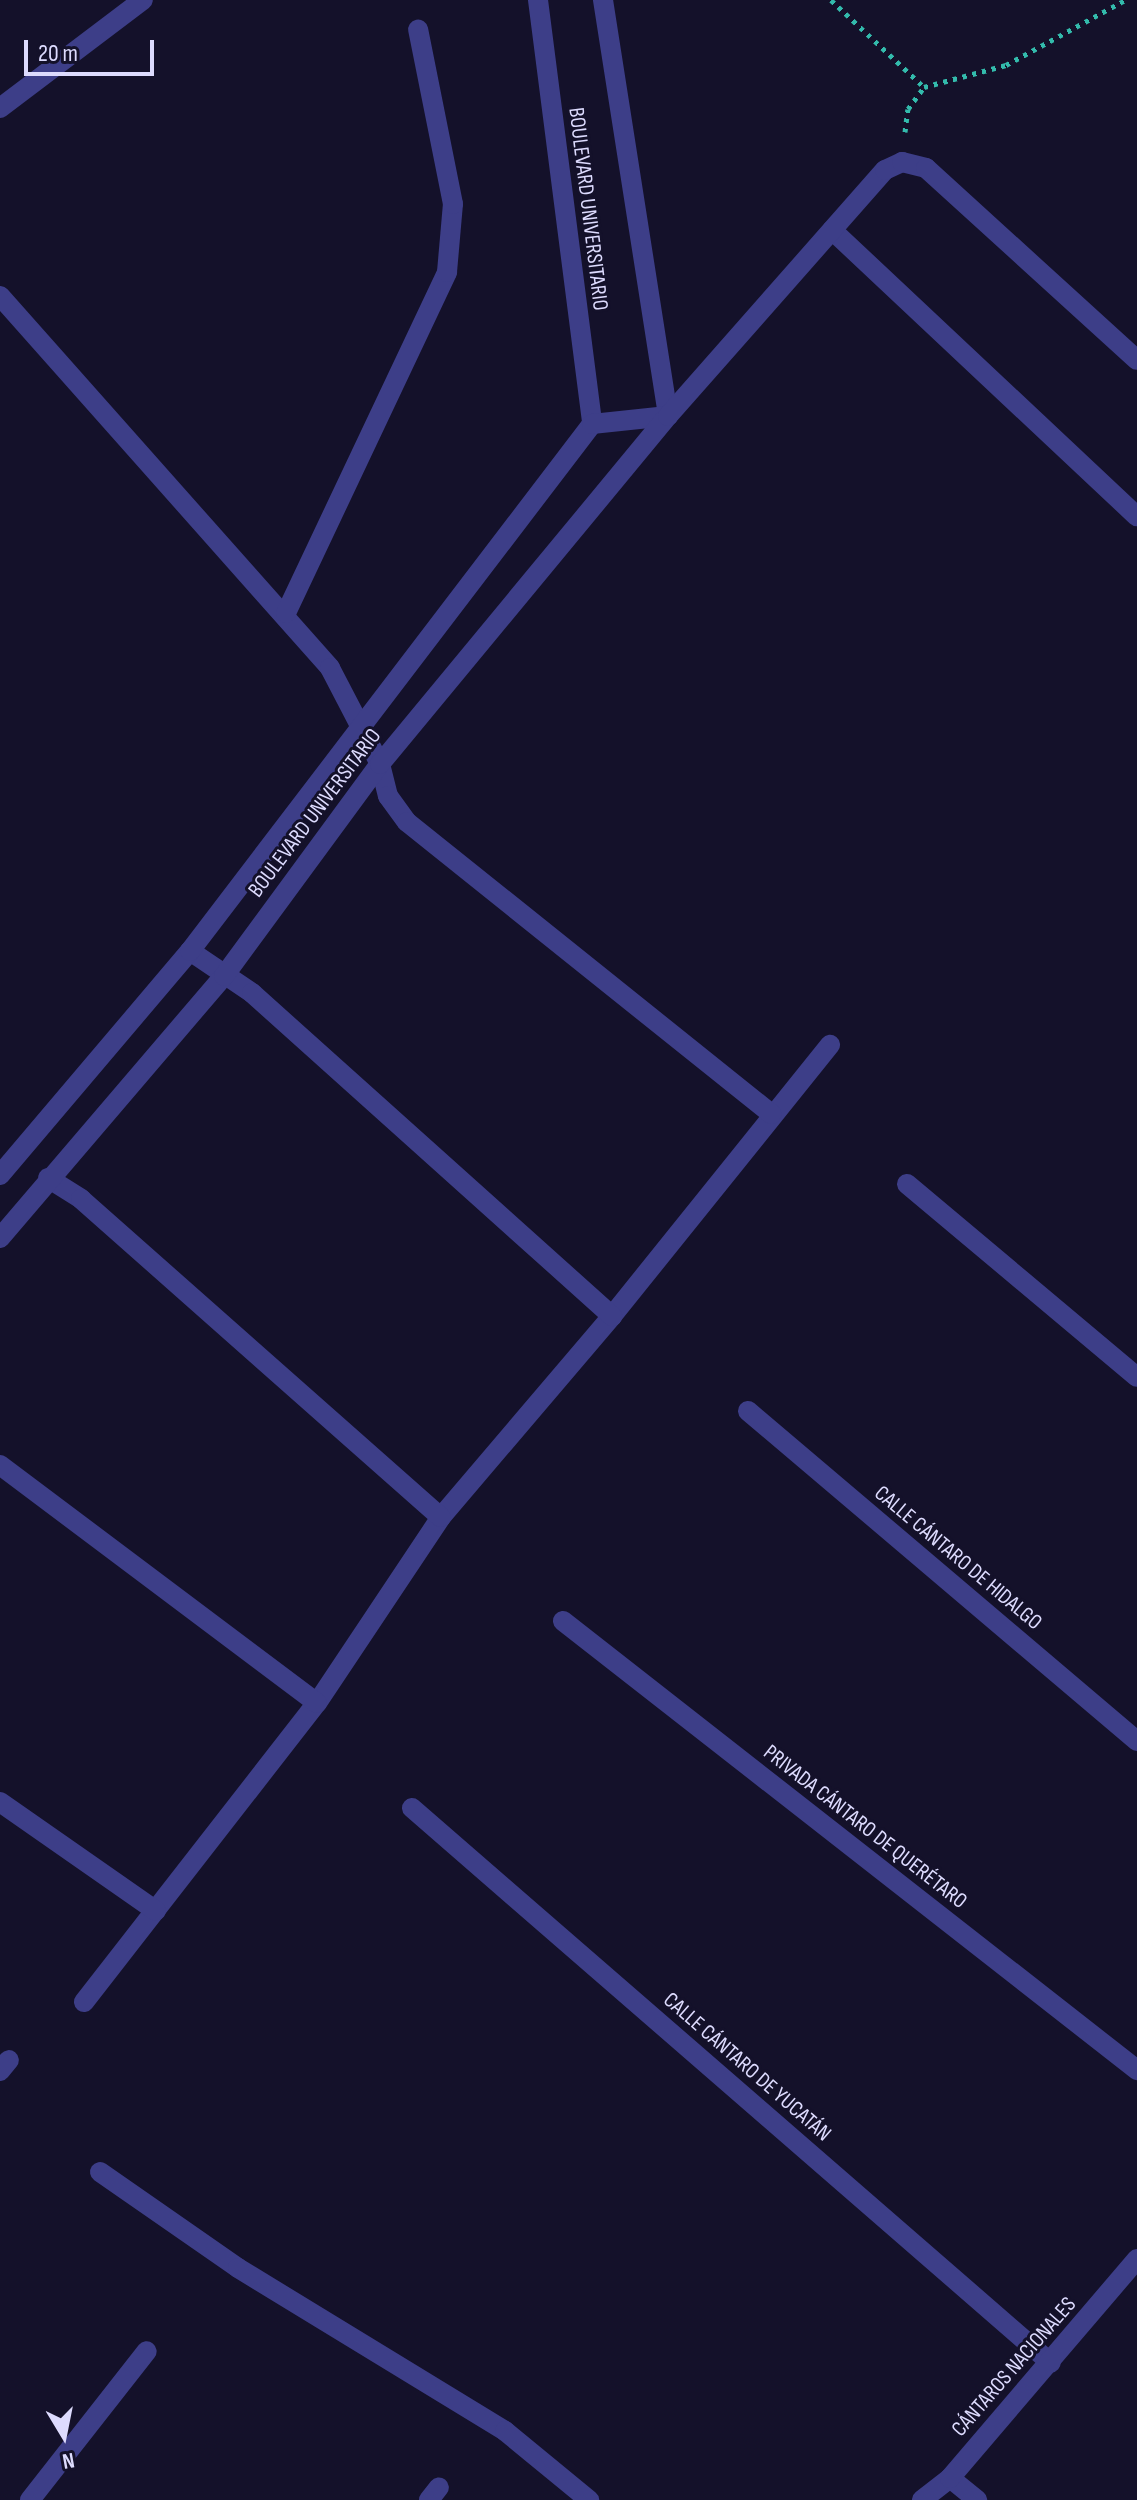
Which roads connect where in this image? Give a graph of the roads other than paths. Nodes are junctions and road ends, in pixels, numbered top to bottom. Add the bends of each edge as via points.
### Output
1 (143, 0) edge
2 (538, 0) edge
3 (603, 0) edge
4 (418, 29) dead end
5 (0, 108) edge
6 (832, 230) junction
7 (0, 296) edge
8 (1137, 360) edge
9 (668, 416) junction
10 (592, 424) junction
11 (1137, 516) edge
12 (286, 613) junction
13 (362, 727) junction
14 (380, 764) junction
15 (190, 951) junction
16 (224, 976) junction
17 (830, 1045) dead end
18 (771, 1114) junction
19 (0, 1175) edge
20 (48, 1178) junction
21 (907, 1184) dead end
22 (0, 1238) edge
23 (612, 1316) junction
24 (1137, 1377) edge
25 (748, 1411) dead end
26 (0, 1465) edge
27 (441, 1517) junction
28 (563, 1621) dead end
29 (317, 1703) junction
30 (1137, 1741) edge
31 (0, 1802) edge
32 (412, 1808) dead end
33 (156, 1911) junction
34 (84, 2002) dead end
35 (1137, 2070) edge
36 (100, 2172) dead end
37 (1134, 2269) edge
38 (147, 2351) dead end
39 (1051, 2363) junction
40 (950, 2478) junction
41 (30, 2500) edge
42 (589, 2500) edge
43 (922, 2500) edge
44 (977, 2500) edge

1 - 5 street
2 - 10 street, BOULEVARD UNIVERSITARIO
3 - 9 street, BOULEVARD UNIVERSITARIO
4 - 12 street via 453,204 447,272
6 - 8 street via 885,170 902,162 926,168
6 - 9 street
6 - 11 street
7 - 12 street
9 - 10 street
9 - 14 street, BOULEVARD UNIVERSITARIO
10 - 13 street, BOULEVARD UNIVERSITARIO
12 - 13 street via 330,668
13 - 14 street
13 - 15 street, BOULEVARD UNIVERSITARIO
14 - 16 street, BOULEVARD UNIVERSITARIO
14 - 18 street via 388,796 407,822
15 - 16 street
15 - 19 street, BOULEVARD UNIVERSITARIO
16 - 20 street, BOULEVARD UNIVERSITARIO
16 - 23 street via 252,993
17 - 18 street
18 - 23 street
20 - 22 street, BOULEVARD UNIVERSITARIO
20 - 27 street via 81,1199
21 - 24 street
23 - 27 street
25 - 30 street, CALLE CÁNTARO DE HIDALGO
26 - 29 street
27 - 29 street
28 - 35 street, PRIVADA CÁNTARO DE QUERÉTARO
29 - 33 street
31 - 33 street
32 - 39 street, CALLE CÁNTARO DE YUCATÁN
33 - 34 street
36 - 42 street via 238,2268 505,2431
37 - 39 street, CÁNTAROS NACIONALES
38 - 41 street
39 - 40 street, CÁNTAROS NACIONALES
40 - 43 street, CÁNTAROS NACIONALES
40 - 44 street

